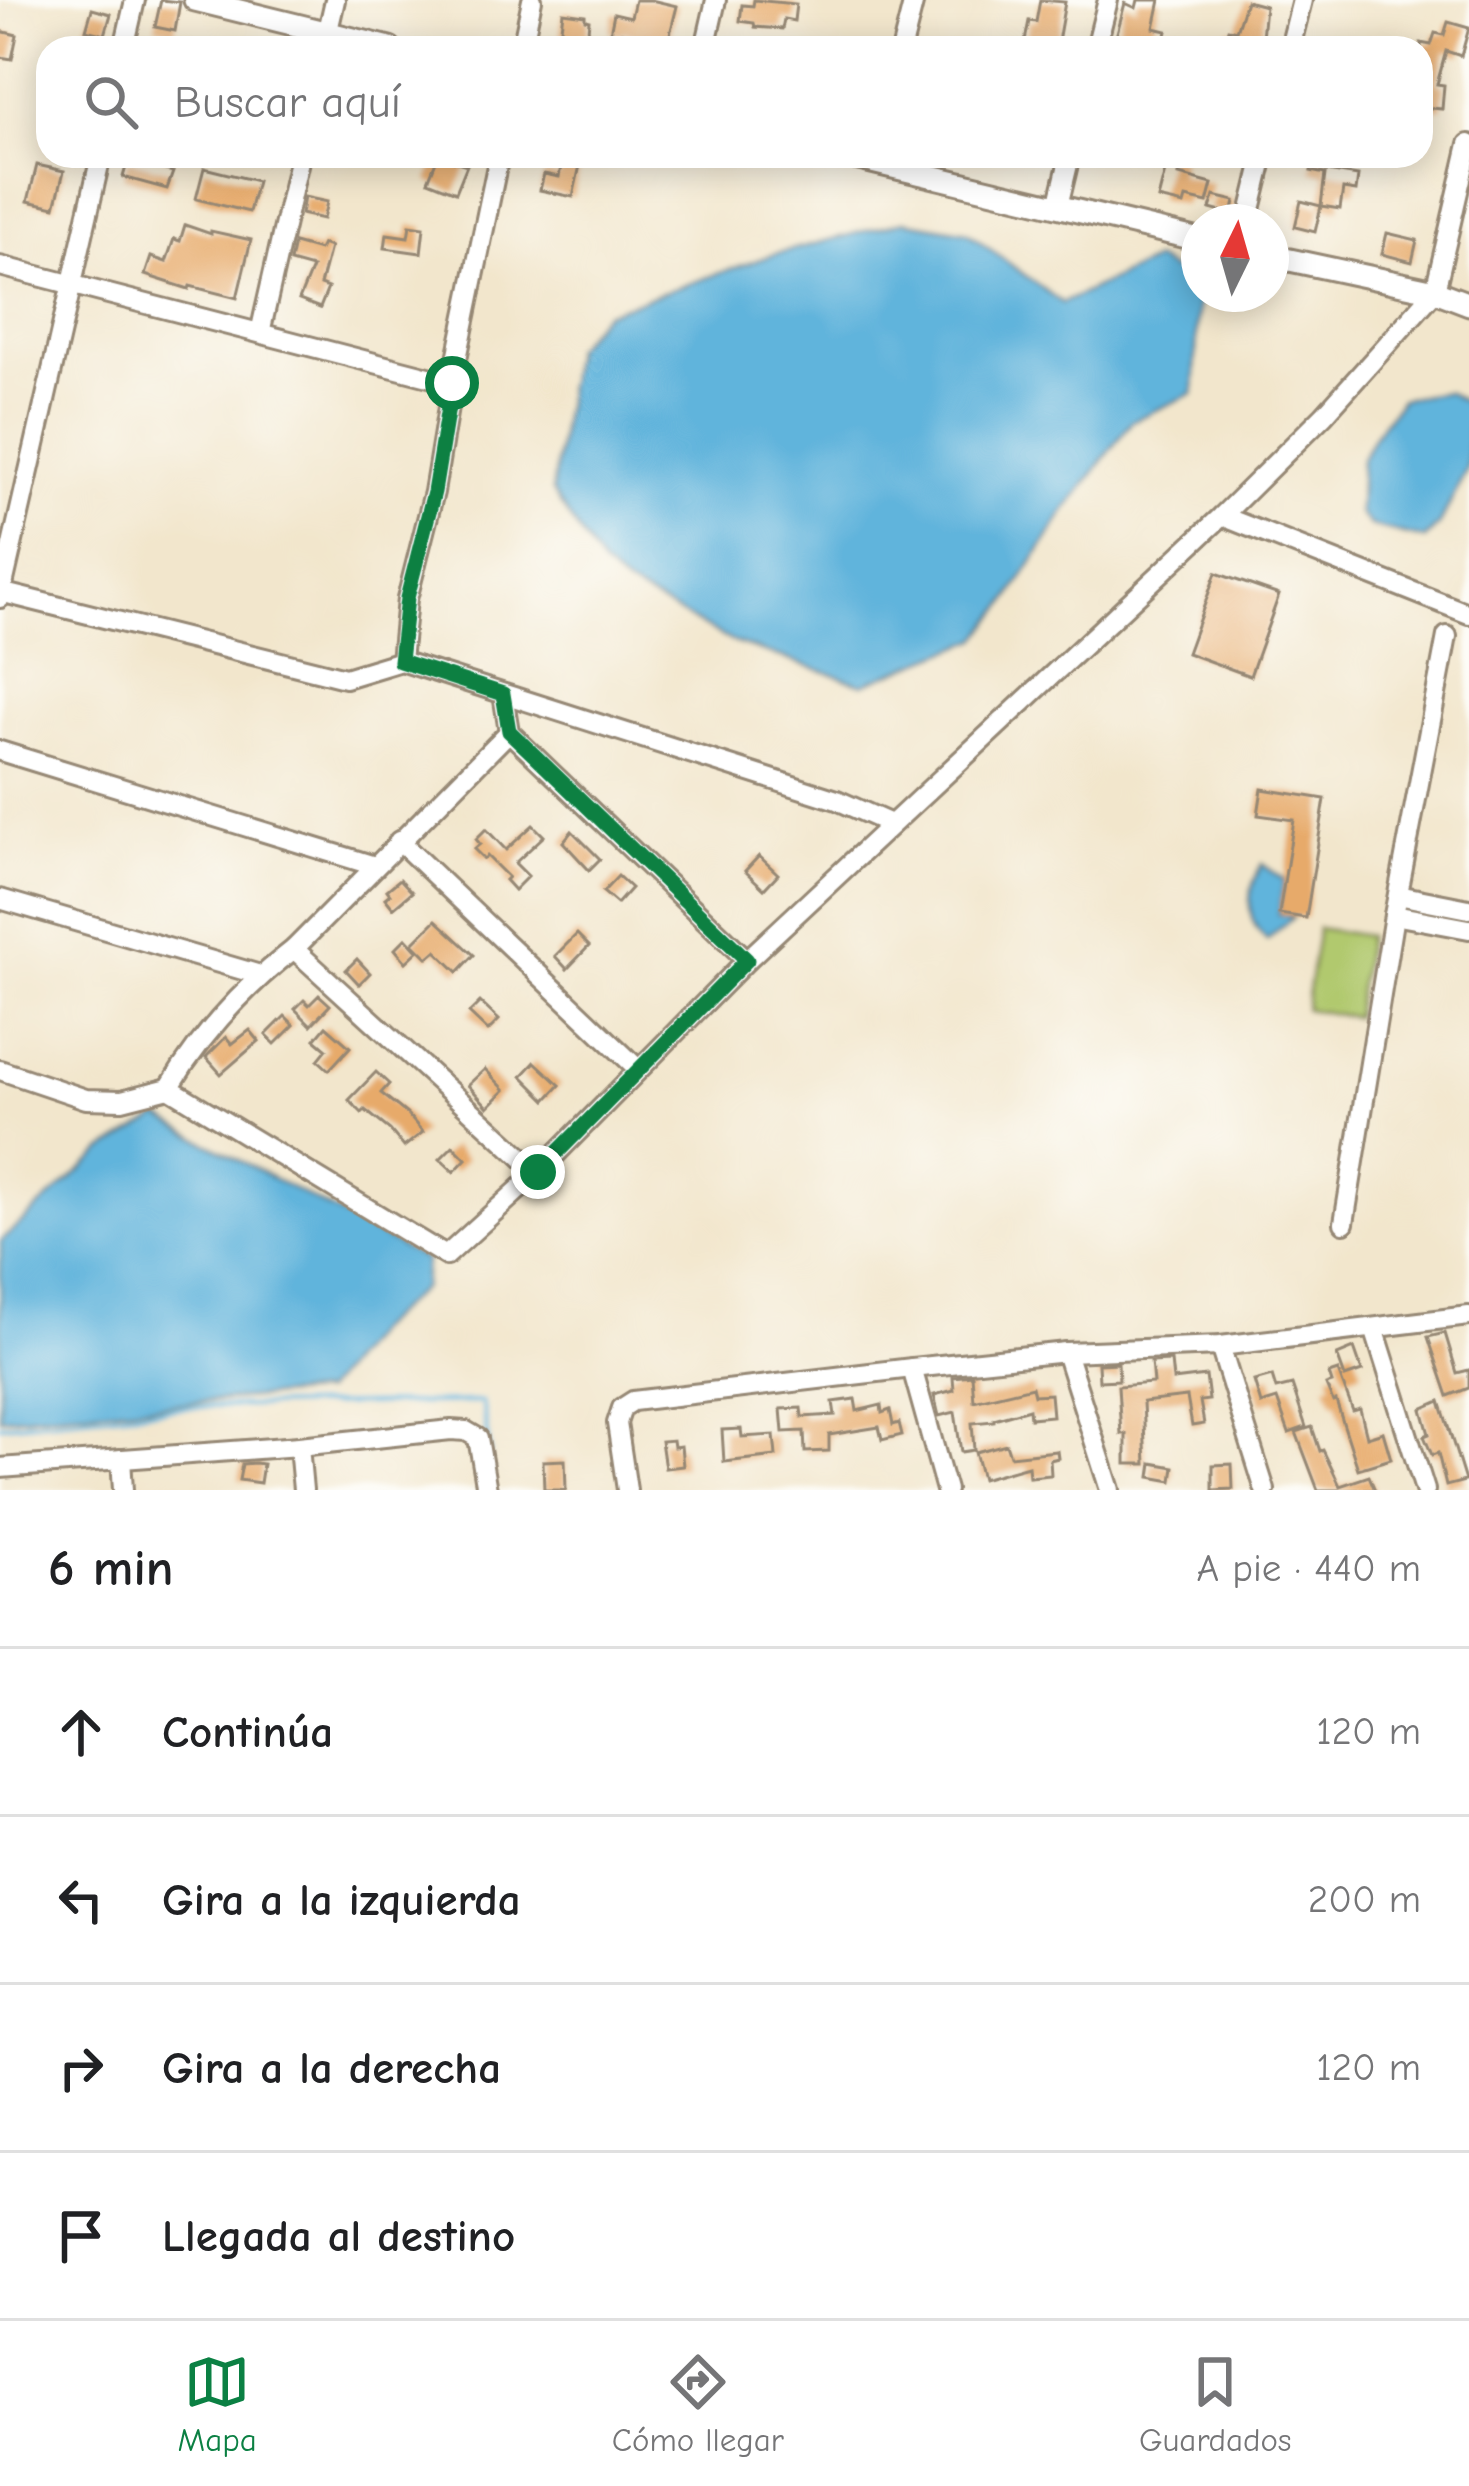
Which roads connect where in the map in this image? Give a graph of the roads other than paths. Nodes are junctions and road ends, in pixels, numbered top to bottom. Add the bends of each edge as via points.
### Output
1 (134, 0) edge
2 (195, 0) edge
3 (335, 0) edge
4 (532, 0) edge
5 (716, 0) edge
6 (914, 0) edge
7 (1108, 0) edge
8 (1302, 0) edge
9 (126, 36) edge
10 (310, 36) edge
11 (327, 36) edge
12 (524, 36) edge
13 (708, 36) edge
14 (905, 36) edge
15 (1099, 36) edge
16 (1293, 36) edge
17 (1469, 144) edge
18 (98, 168) edge
19 (297, 168) edge
20 (497, 168) edge
21 (910, 168) edge
22 (1067, 168) edge
23 (1261, 168) edge
24 (1252, 204) edge
25 (1058, 206) junction
26 (1181, 236) edge
27 (1289, 260) edge
28 (0, 266) edge
29 (74, 285) junction
30 (1435, 291) junction
31 (1469, 304) edge
32 (260, 333) junction
33 (452, 383) junction
34 (1222, 517) junction
35 (1, 594) edge
36 (1469, 614) edge
37 (1447, 636) dead end
38 (400, 661) junction
39 (503, 694) junction
40 (509, 731) junction
41 (0, 751) edge
42 (891, 824) junction
43 (399, 841) junction
44 (374, 866) junction
45 (1398, 895) junction
46 (0, 899) edge
47 (1469, 909) edge
48 (1394, 915) junction
49 (1469, 929) edge
50 (294, 949) junction
51 (747, 960) junction
52 (260, 975) junction
53 (638, 1069) junction
54 (0, 1070) edge
55 (169, 1088) junction
56 (538, 1172) junction
57 (1343, 1223) dead end
58 (1469, 1316) edge
59 (1374, 1328) junction
60 (1220, 1346) junction
61 (1066, 1352) junction
62 (912, 1368) junction
63 (299, 1446) junction
64 (121, 1459) junction
65 (0, 1468) edge
66 (123, 1490) edge
67 (302, 1490) edge
68 (487, 1490) edge
69 (627, 1490) edge
70 (946, 1490) edge
71 (1110, 1490) edge
72 (1265, 1490) edge
73 (1425, 1490) edge

1 - 9 street
2 - 10 street
3 - 11 street
4 - 12 street
5 - 13 street
6 - 14 street
7 - 15 street
8 - 16 street
17 - 30 street
18 - 29 street
19 - 32 street
20 - 33 street
21 - 25 street
22 - 25 street
23 - 24 street
25 - 26 street
27 - 30 street
28 - 29 street
29 - 32 street
29 - 35 street
30 - 31 street
30 - 34 street
32 - 33 street
33 - 38 street
34 - 36 street
34 - 42 street
35 - 38 street via 345,678
37 - 45 street
38 - 39 street
39 - 40 street
39 - 42 street
40 - 43 street
40 - 51 street
41 - 44 street
42 - 51 street
43 - 44 street
43 - 53 street
44 - 50 street
45 - 47 street
45 - 48 street
46 - 52 street
48 - 49 street
48 - 57 street
50 - 52 street
50 - 56 street
51 - 53 street
52 - 55 street
53 - 56 street
54 - 55 street via 86,1099
55 - 56 street via 446,1256
58 - 59 street
59 - 60 street
59 - 73 street
60 - 61 street
60 - 72 street
61 - 62 street
61 - 71 street
62 - 69 street via 633,1401 617,1423
62 - 70 street
63 - 64 street
63 - 67 street
63 - 68 street via 466,1431 478,1438
64 - 65 street
64 - 66 street

